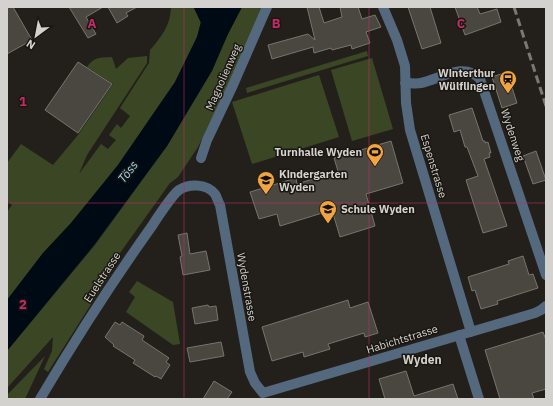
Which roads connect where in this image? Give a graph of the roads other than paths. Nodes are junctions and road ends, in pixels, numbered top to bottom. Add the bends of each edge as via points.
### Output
1 (267, 7) edge
2 (383, 7) edge
3 (406, 83) junction
4 (201, 158) dead end
5 (199, 185) joint
6 (546, 275) edge
7 (546, 306) edge
8 (471, 332) junction
9 (459, 335) junction
10 (262, 396) edge
11 (40, 399) edge
12 (479, 399) edge

1 - 4 street, Magnolienweg
2 - 3 street, Espenstrasse via 402,53
3 - 6 street, Wydenweg via 423,82 462,71 474,73 480,79
3 - 8 street, Espenstrasse via 410,130
5 - 10 street, Wydenstrasse via 215,194 220,205 250,372
5 - 11 street, Euelstrasse via 178,190 168,203 126,261
7 - 8 street, Habichtstrasse via 535,313
8 - 9 street, Habichtstrasse
9 - 10 street, Habichtstrasse
9 - 12 street

